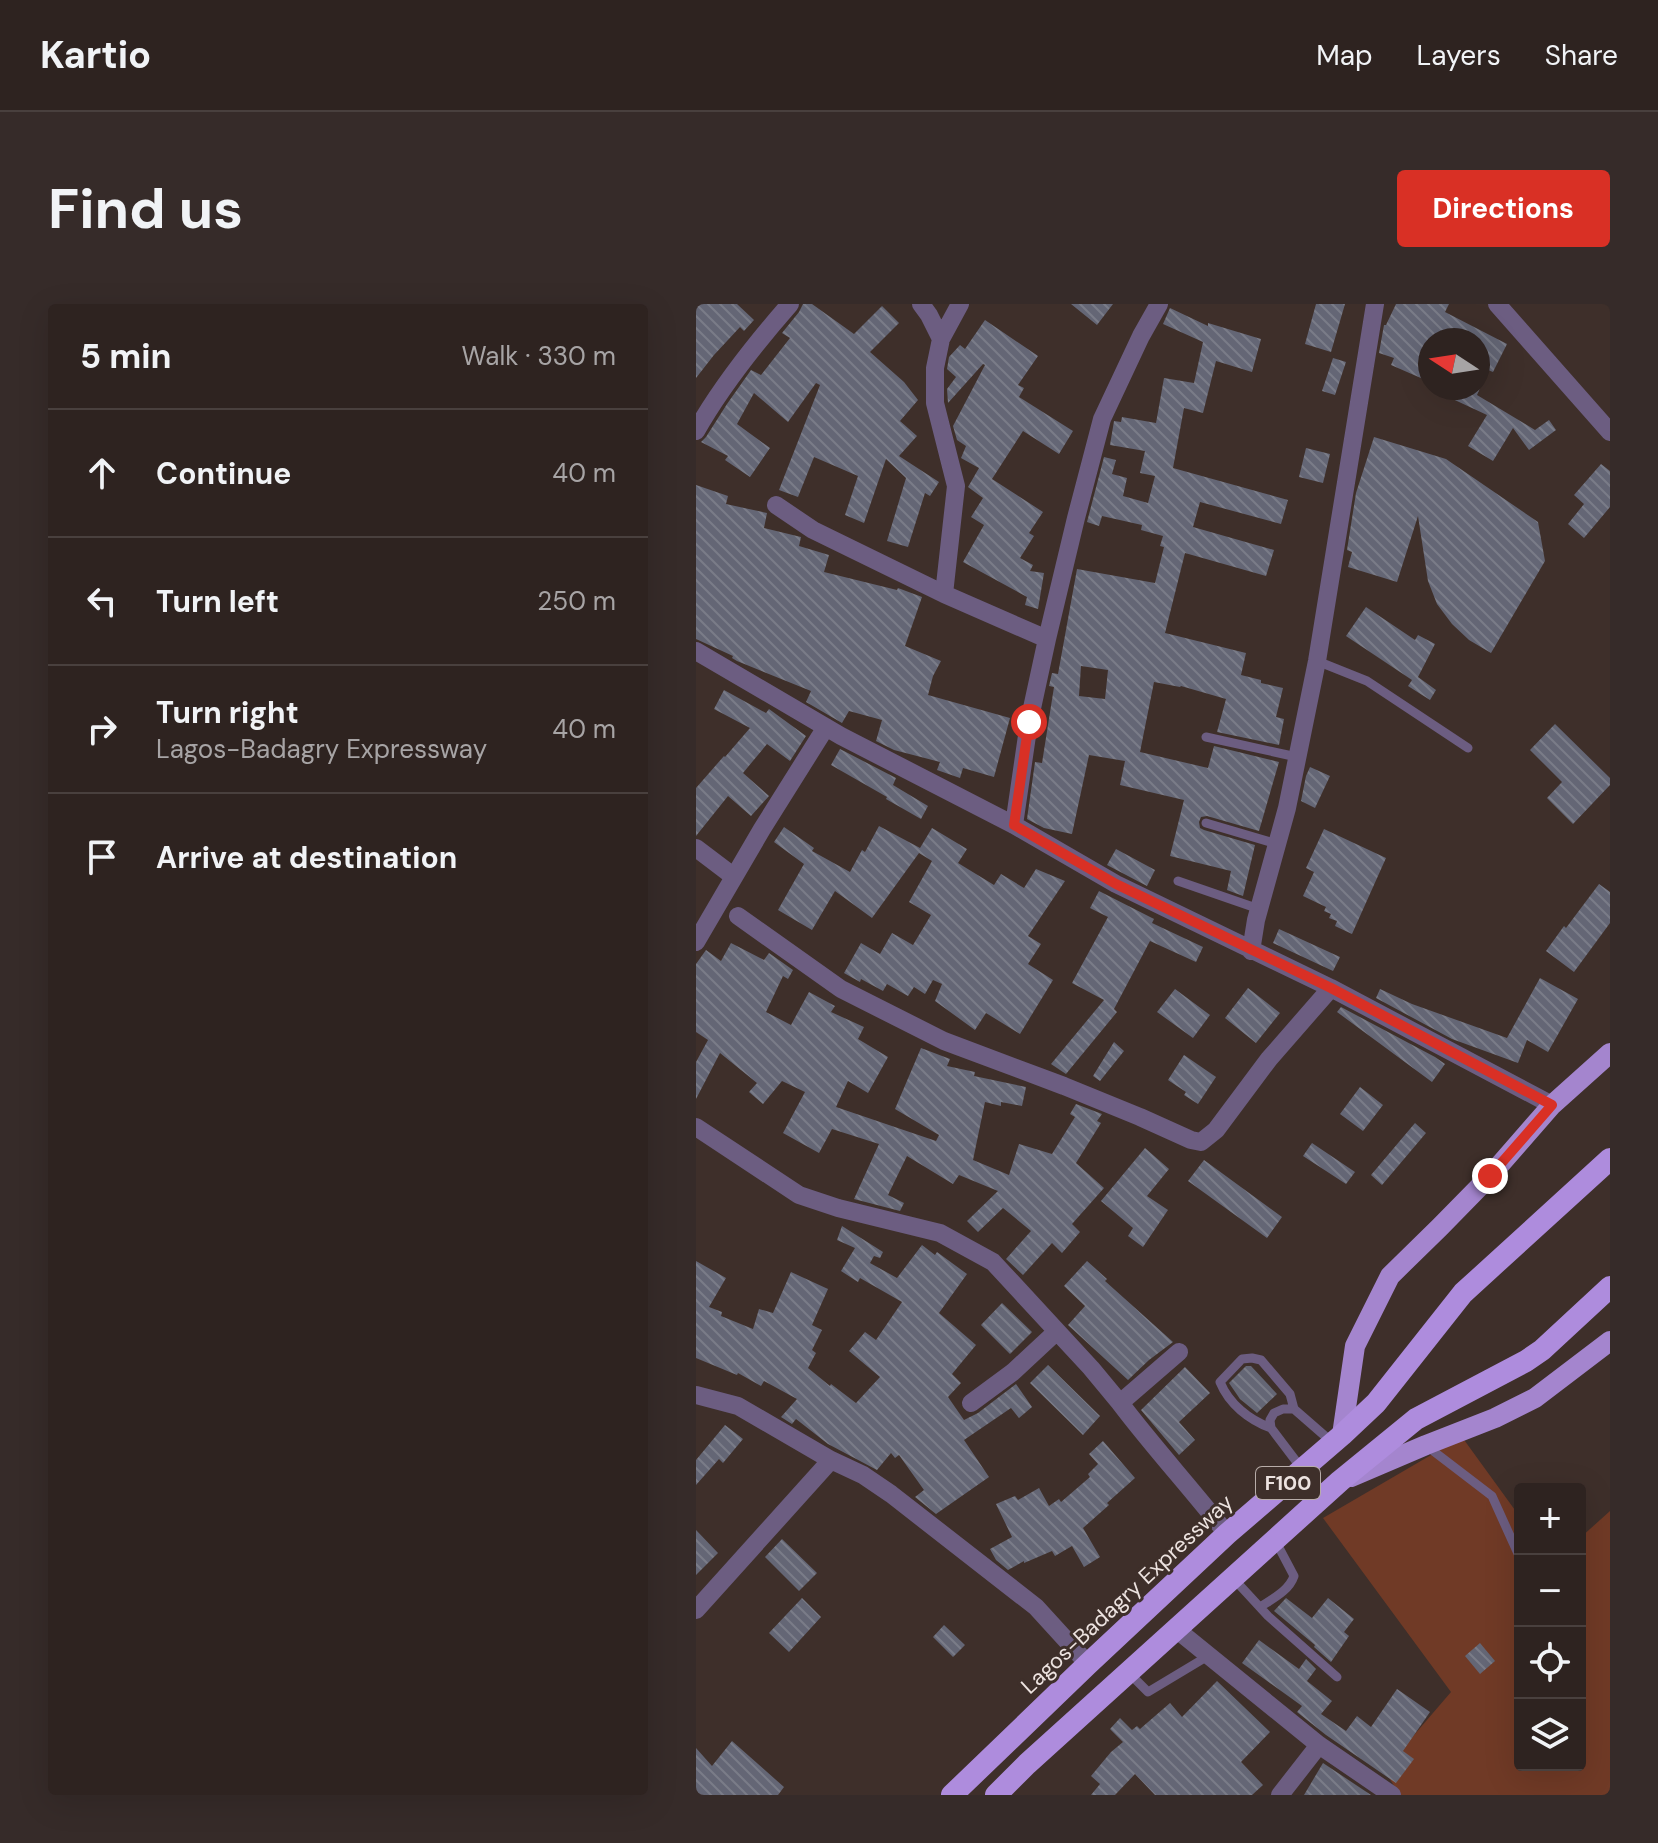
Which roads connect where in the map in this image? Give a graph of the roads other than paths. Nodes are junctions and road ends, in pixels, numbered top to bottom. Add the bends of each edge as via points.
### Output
1 (790, 304) edge
2 (921, 304) edge
3 (960, 304) edge
4 (1159, 304) edge
5 (1375, 304) edge
6 (1497, 304) edge
7 (941, 339) junction
8 (704, 398) edge
9 (696, 431) edge
10 (1610, 432) edge
11 (776, 505) dead end
12 (944, 594) junction
13 (1047, 639) junction
14 (696, 651) edge
15 (1317, 661) junction
16 (826, 727) junction
17 (1206, 737) dead end
18 (1468, 748) dead end
19 (1297, 757) junction
20 (1206, 823) dead end
21 (1014, 825) junction
22 (1277, 844) junction
23 (696, 848) edge
24 (733, 876) junction
25 (1178, 881) dead end
26 (1259, 909) junction
27 (738, 916) dead end
28 (696, 942) edge
29 (1251, 951) junction
30 (1331, 988) junction
31 (1610, 1053) edge
32 (1552, 1105) junction
33 (696, 1127) edge
34 (1610, 1159) edge
35 (1610, 1287) edge
36 (1056, 1332) junction
37 (1610, 1341) edge
38 (1179, 1352) dead end
39 (696, 1395) edge
40 (971, 1403) dead end
41 (1120, 1403) junction
42 (1294, 1409) junction
43 (1271, 1428) junction
44 (1338, 1439) junction
45 (1426, 1445) junction
46 (831, 1460) junction
47 (1303, 1469) junction
48 (1340, 1481) junction
49 (1227, 1534) junction
50 (1275, 1540) junction
51 (1519, 1555) edge
52 (1233, 1578) junction
53 (1260, 1607) junction
54 (696, 1610) edge
55 (1176, 1629) junction
56 (1208, 1656) junction
57 (1088, 1664) junction
58 (1128, 1672) junction
59 (1337, 1677) dead end
60 (1319, 1745) junction
61 (952, 1795) edge
62 (996, 1795) edge
63 (1280, 1795) edge
64 (1392, 1795) edge

1 - 8 street
2 - 7 street
3 - 7 street
4 - 13 street via 1102,419
5 - 15 street
6 - 10 street
7 - 12 street via 935,403 956,486
8 - 9 street
11 - 12 street via 813,530
12 - 13 street
13 - 21 street
14 - 16 street
15 - 18 lane via 1367,681
15 - 19 street
16 - 21 street
16 - 24 street
17 - 19 lane
19 - 22 street
20 - 22 lane
21 - 29 street via 1116,884
22 - 26 street
23 - 24 street
24 - 28 street
25 - 26 lane
26 - 29 street
27 - 30 street via 841,989 944,1041 1201,1142
29 - 30 street
30 - 32 street
31 - 32 main road
32 - 44 main road via 1390,1276 1355,1346
33 - 36 street via 799,1195 940,1233 993,1262
34 - 44 highway, Lagos-Badagry Expressway / F100 via 1463,1293 1376,1403
35 - 48 highway, F100 via 1534,1355 1416,1419
36 - 40 street
36 - 41 street
37 - 45 main road via 1535,1398
38 - 41 street
39 - 46 street via 738,1406
41 - 49 street
42 - 43 lane via 1274,1413
42 - 43 lane via 1290,1394 1261,1360 1242,1359 1220,1382 1225,1394 1253,1422
42 - 44 lane
43 - 47 lane
44 - 47 highway, Lagos-Badagry Expressway / F100
45 - 48 main road
45 - 51 lane via 1492,1496
46 - 54 street
46 - 57 street via 891,1494 1036,1607
47 - 49 highway, Lagos-Badagry Expressway / F100
48 - 50 highway, F100
49 - 57 highway, Lagos-Badagry Expressway / F100
50 - 52 highway, F100
50 - 53 lane via 1293,1581
52 - 53 lane
52 - 55 highway, F100
53 - 59 lane
55 - 56 street
55 - 58 highway, F100
56 - 58 lane via 1148,1692
56 - 60 street
57 - 61 highway, Lagos-Badagry Expressway / F100
58 - 62 highway, F100
60 - 63 street
60 - 64 street

